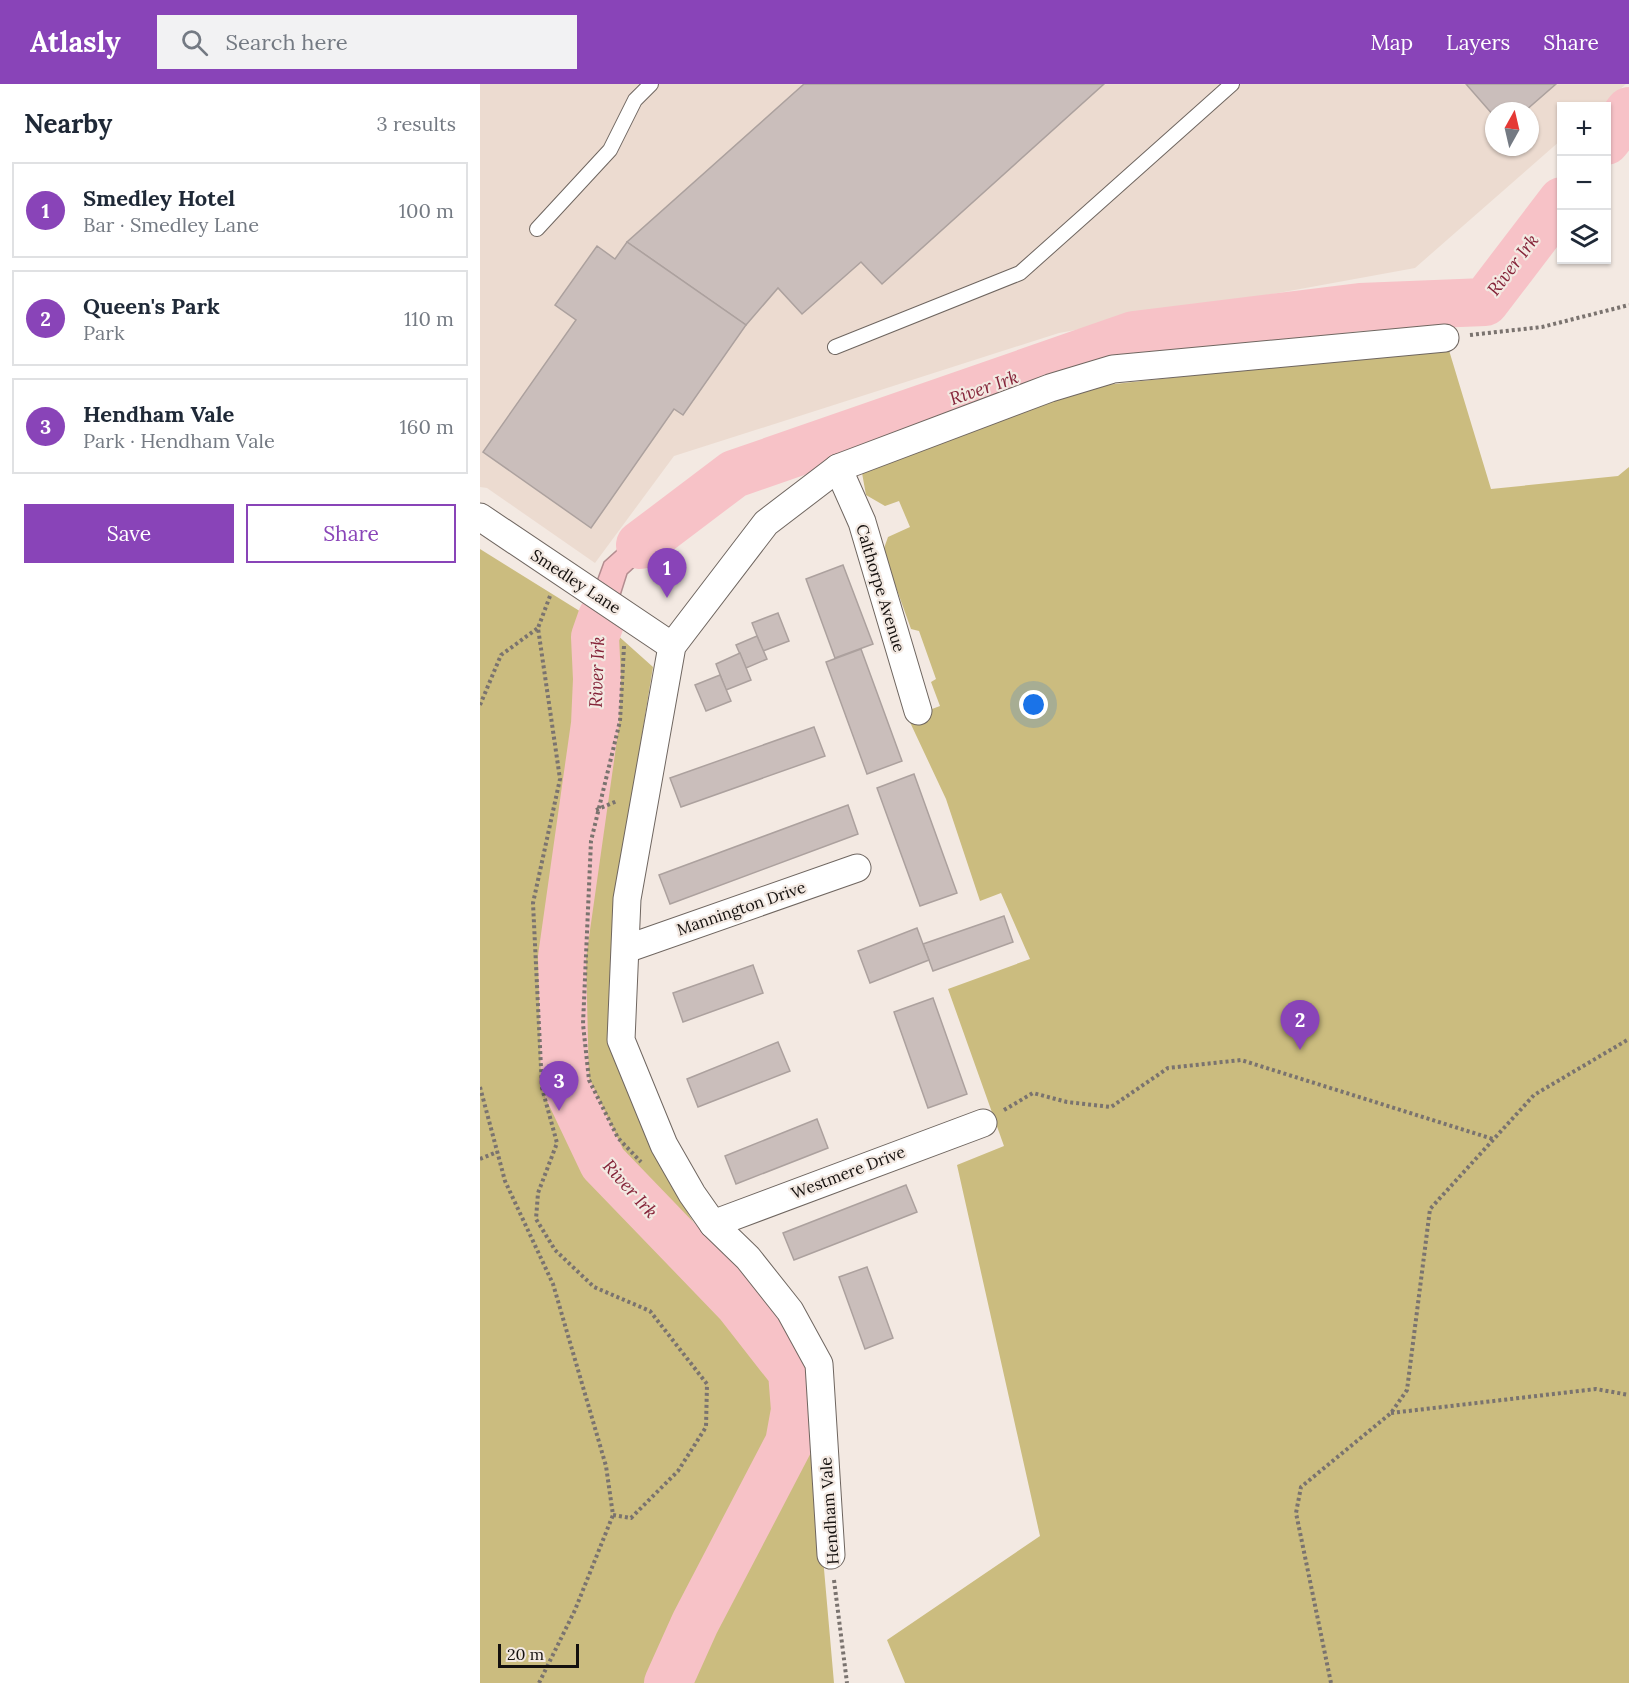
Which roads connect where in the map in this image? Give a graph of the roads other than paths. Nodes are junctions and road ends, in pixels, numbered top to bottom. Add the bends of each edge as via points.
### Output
1 (651, 84) edge
2 (1232, 84) edge
3 (537, 229) dead end
4 (1445, 338) road end
5 (835, 347) dead end
6 (838, 468) junction
7 (480, 517) edge
8 (672, 646) junction
9 (918, 711) dead end
10 (857, 868) dead end
11 (626, 948) junction
12 (983, 1123) road end
13 (713, 1224) junction
14 (831, 1556) road end

1 - 3 lane via 635,100 610,150
2 - 5 lane via 1020,273
4 - 6 street via 1113,369 1050,388
6 - 8 street via 766,523
6 - 9 street, Calthorpe Avenue via 862,522
7 - 8 street, Smedley Lane
8 - 11 street, Hendham Vale via 627,899
10 - 11 street, Mannington Drive
11 - 13 street, Hendham Vale via 621,1040 664,1145
12 - 13 street, Westmere Drive
13 - 14 street, Hendham Vale via 748,1258 789,1311 819,1364

